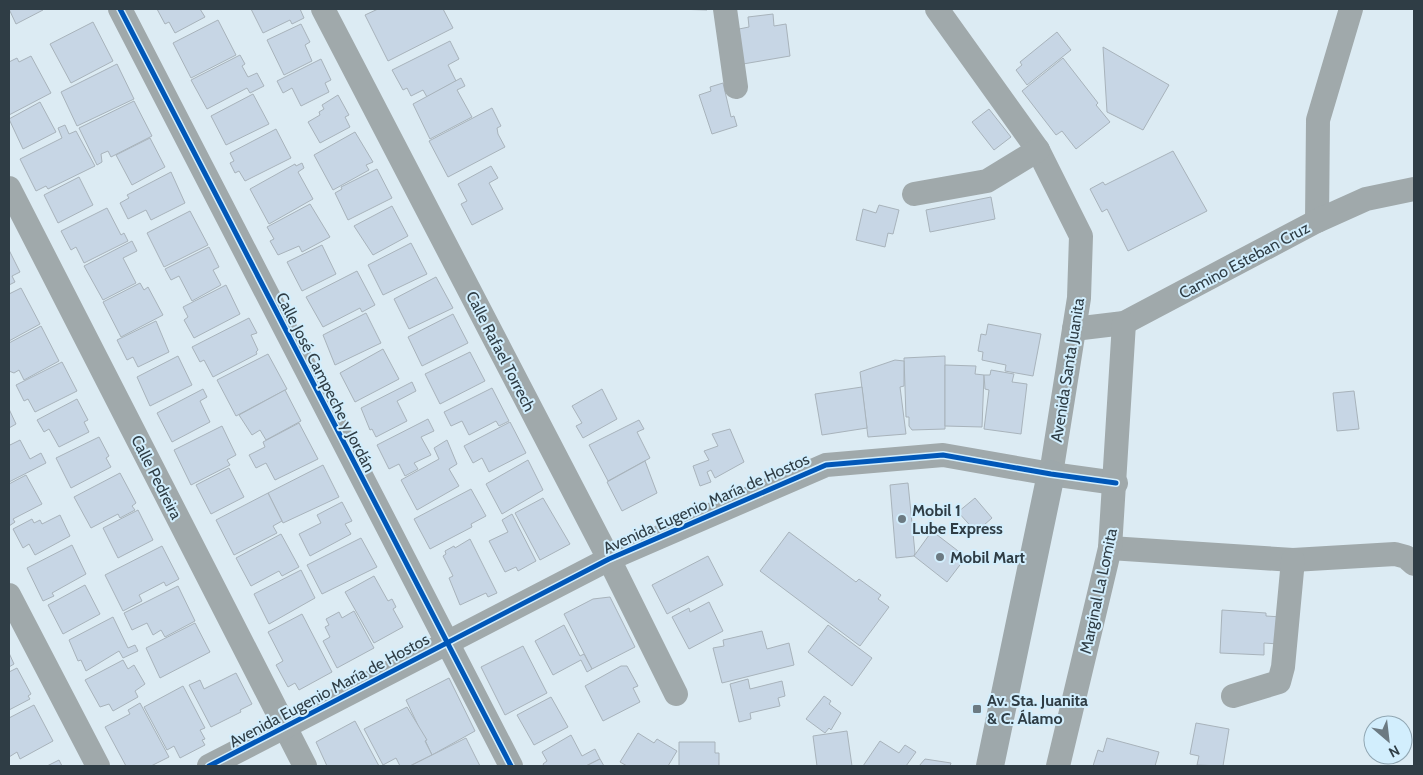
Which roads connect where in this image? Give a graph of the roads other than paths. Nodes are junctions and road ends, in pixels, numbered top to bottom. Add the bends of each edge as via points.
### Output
1 (120, 9) edge
2 (323, 9) edge
3 (725, 9) edge
4 (937, 9) edge
5 (1351, 9) edge
6 (736, 87) dead end
7 (1038, 150) junction
8 (9, 188) edge
9 (1414, 189) edge
10 (914, 194) dead end
11 (1317, 221) junction
12 (1124, 323) junction
13 (1074, 329) junction
14 (1051, 474) junction
15 (1116, 483) junction
16 (1110, 548) junction
17 (609, 559) junction
18 (1293, 560) junction
19 (1414, 564) edge
20 (9, 595) edge
21 (446, 643) junction
22 (676, 694) dead end
23 (1233, 696) dead end
24 (284, 727) junction
25 (98, 766) edge
26 (209, 766) edge
27 (305, 766) edge
28 (510, 766) edge
29 (990, 766) edge
30 (1058, 766) edge

1 - 21 street, Calle José Campeche y Jordán
2 - 17 street, Calle Rafael Torrech
3 - 6 street
4 - 7 street, Avenida Santa Juanita
5 - 11 street via 1318,120
7 - 10 street via 987,181
7 - 13 street, Avenida Santa Juanita via 1081,236 1079,298
8 - 24 street, Calle Pedreira
9 - 11 street, Camino Esteban Cruz via 1366,199
11 - 12 street, Camino Esteban Cruz
12 - 13 street, Camino Esteban Cruz
12 - 15 street, Marginal La Lomita
13 - 14 street, Avenida Santa Juanita
14 - 15 street, Avenida Eugenio María de Hostos
14 - 17 street, Avenida Eugenio María de Hostos via 943,456 826,465
14 - 29 street, Avenida Santa Juanita
15 - 16 street, Marginal La Lomita
16 - 18 street
16 - 30 street, Marginal La Lomita
17 - 21 street, Avenida Eugenio María de Hostos
17 - 22 street, Calle Rafael Torrech
18 - 19 street via 1395,554
18 - 23 street via 1279,682
20 - 25 street
21 - 24 street, Avenida Eugenio María de Hostos
21 - 28 street, Calle José Campeche y Jordán
24 - 26 street, Avenida Eugenio María de Hostos
24 - 27 street, Calle Pedreira

